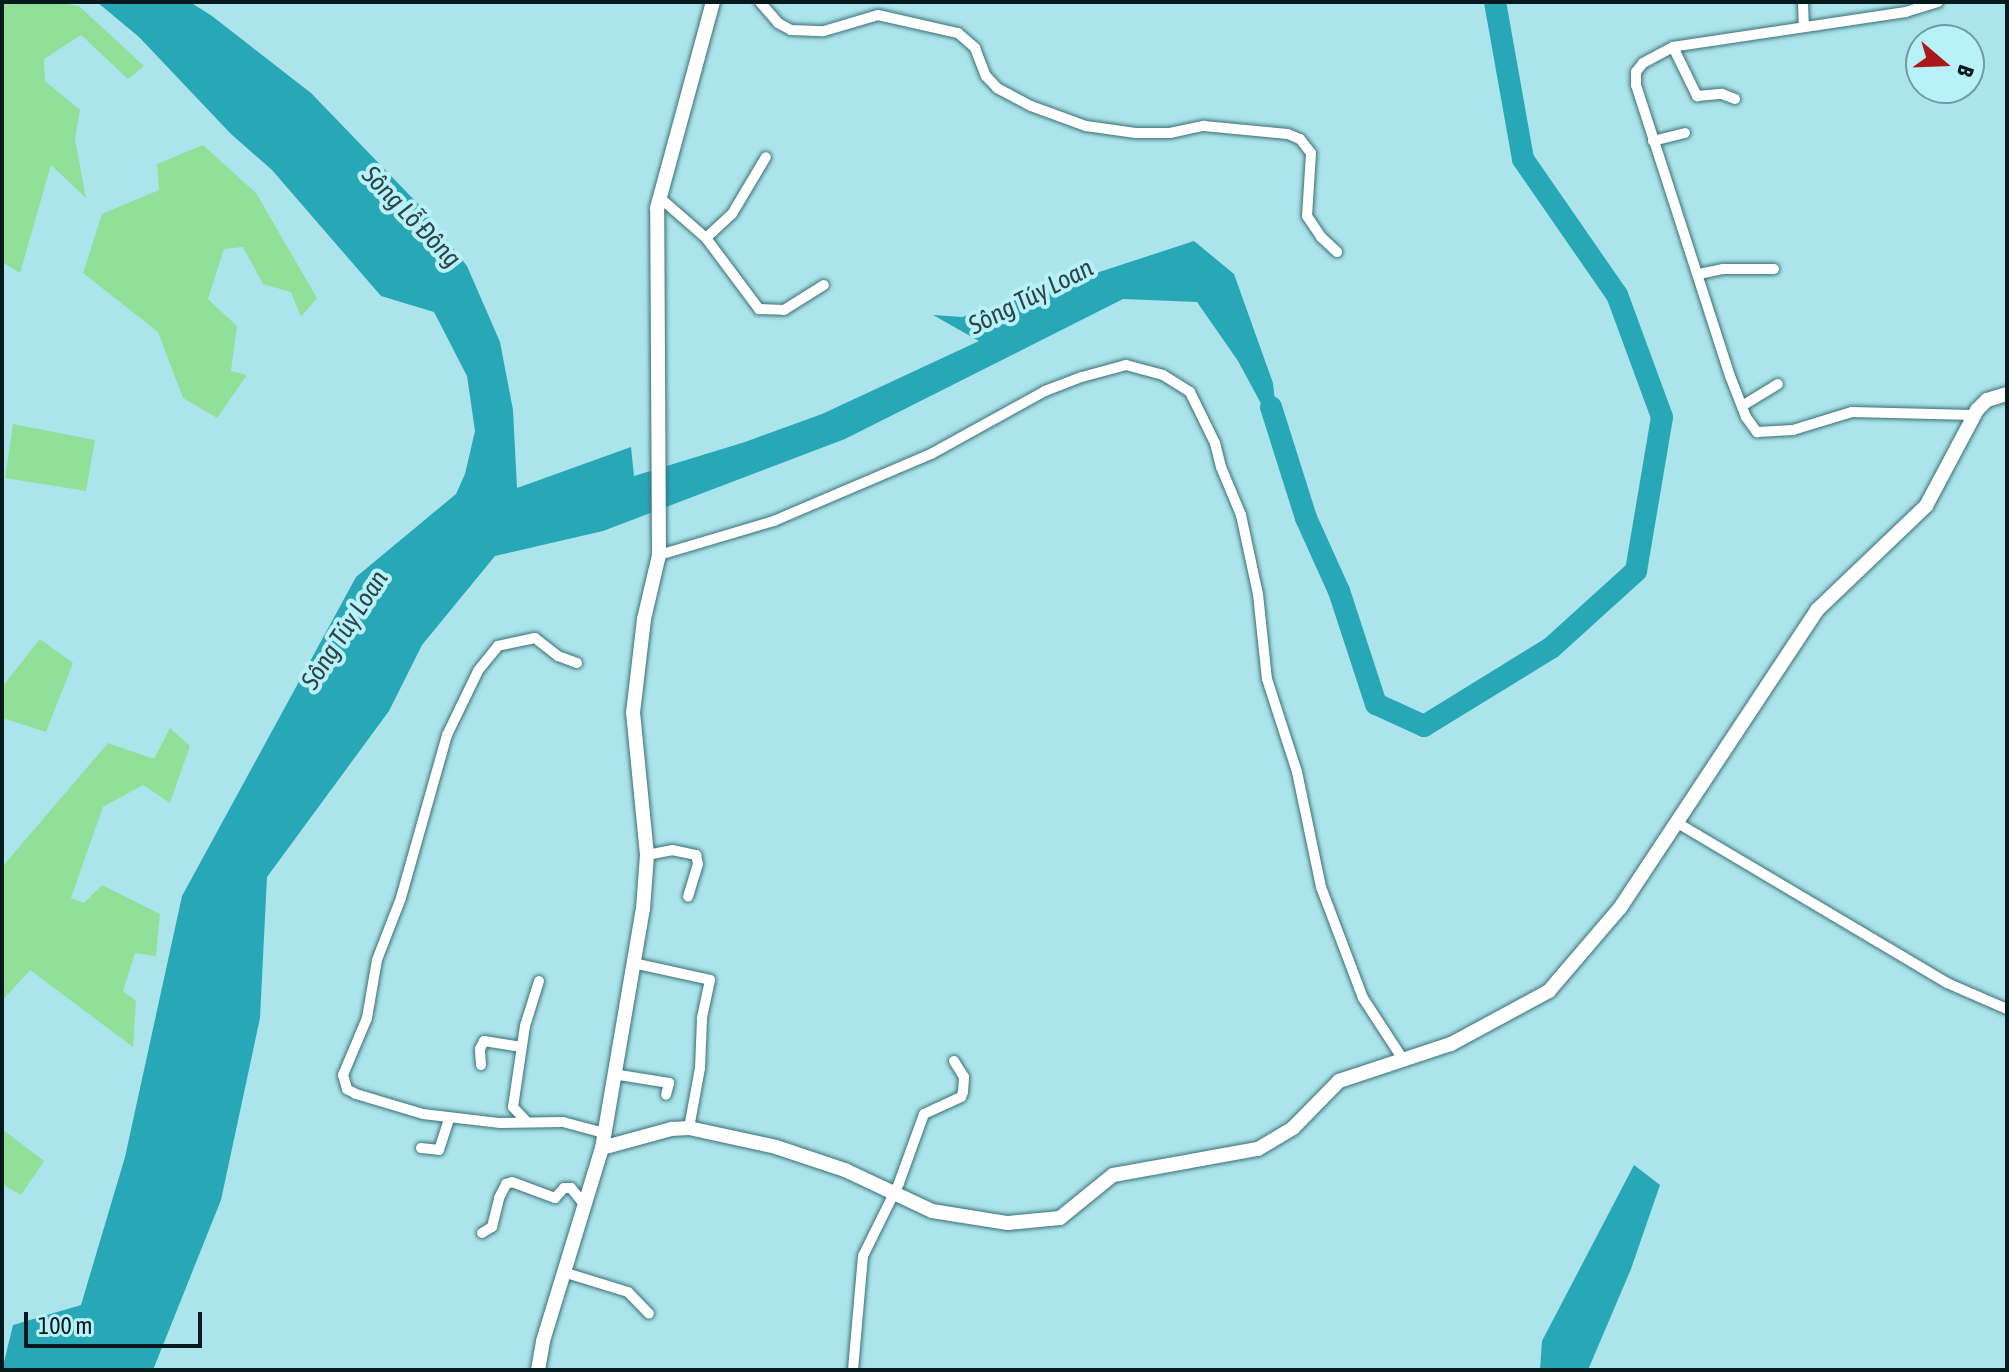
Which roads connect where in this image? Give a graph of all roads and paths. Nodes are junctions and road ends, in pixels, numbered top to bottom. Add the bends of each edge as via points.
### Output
1 (713, 2) edge
2 (760, 2) edge
3 (1803, 2) edge
4 (1938, 2) edge
5 (1804, 25) junction
6 (1673, 47) junction
7 (1735, 99) dead end
8 (1685, 133) dead end
9 (1653, 141) junction
10 (766, 157) dead end
11 (659, 197) junction
12 (706, 238) junction
13 (1337, 252) dead end
14 (1774, 269) dead end
15 (1699, 274) junction
16 (824, 285) dead end
17 (1778, 384) dead end
18 (2007, 394) edge
19 (1742, 406) junction
20 (1973, 415) junction
21 (659, 555) junction
22 (577, 663) dead end
23 (1676, 822) junction
24 (647, 855) junction
25 (688, 897) dead end
26 (633, 963) junction
27 (539, 981) dead end
28 (2007, 1009) edge
29 (522, 1047) junction
30 (954, 1061) dead end
31 (1404, 1061) junction
32 (481, 1065) dead end
33 (613, 1074) junction
34 (666, 1095) dead end
35 (449, 1119) junction
36 (526, 1121) junction
37 (689, 1128) junction
38 (603, 1140) junction
39 (421, 1148) dead end
40 (893, 1193) junction
41 (584, 1204) junction
42 (482, 1233) dead end
43 (563, 1272) junction
44 (649, 1314) dead end
45 (538, 1370) edge
46 (853, 1370) edge

1 - 11 street
2 - 13 street via 791,30 824,31 878,15 958,33 975,48 997,88 1086,126 1148,133 1204,126 1300,139 1311,153 1307,216
3 - 5 street
4 - 5 street via 1906,12
5 - 6 street
6 - 7 street via 1697,96
6 - 9 street via 1636,72
8 - 9 street
9 - 15 street
10 - 12 street via 732,214
11 - 12 street
11 - 21 street
12 - 16 street via 759,309 784,310
14 - 15 street
15 - 19 street
17 - 19 street
18 - 20 street via 1987,400
19 - 20 street via 1761,434 1852,412
20 - 23 street via 1926,506 1817,610
21 - 24 street via 644,619 633,713
21 - 31 street via 774,521 931,454 1045,391 1082,377 1126,365 1163,375 1190,392 1241,515 1258,594 1267,679 1297,772 1321,887 1363,998
22 - 35 street via 535,638 498,646 478,671 447,735 401,898 377,960 367,1018 343,1075 347,1089 356,1094
23 - 28 street via 1947,983
23 - 31 street via 1620,908 1549,991 1451,1044
24 - 25 street via 700,852
24 - 26 street
26 - 33 street
26 - 37 street via 710,980
27 - 29 street
29 - 32 street via 484,1041
29 - 36 street via 513,1107
30 - 40 street via 964,1077 961,1097 926,1111
31 - 40 street via 1339,1081 1293,1128 1258,1149 1113,1175 1060,1218 1008,1223 932,1211
33 - 34 street via 669,1083
33 - 38 street
35 - 36 street
35 - 39 street via 439,1150
36 - 38 street via 563,1122
37 - 38 street
37 - 40 street via 776,1147
38 - 41 street
40 - 46 street via 863,1256
41 - 42 street via 571,1188 555,1198 512,1182 499,1198 492,1227
41 - 43 street
43 - 44 street via 628,1292
43 - 45 street

